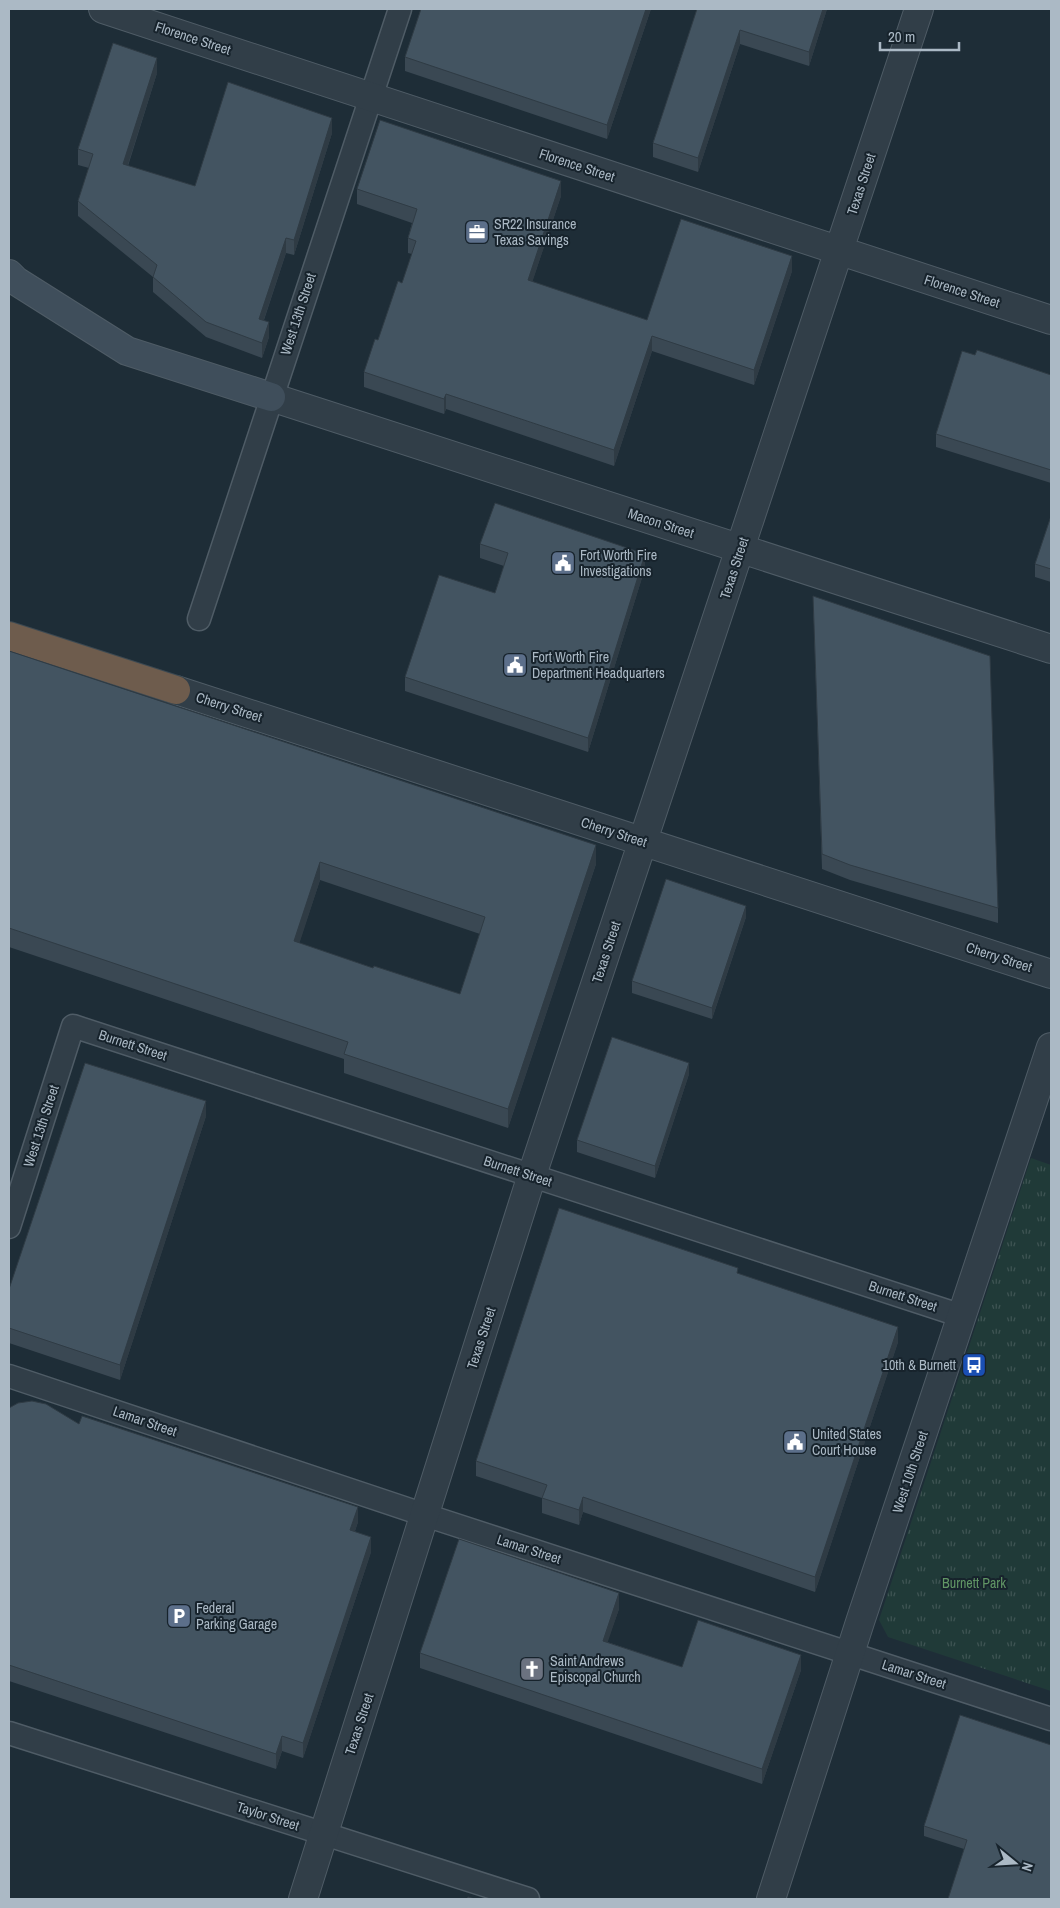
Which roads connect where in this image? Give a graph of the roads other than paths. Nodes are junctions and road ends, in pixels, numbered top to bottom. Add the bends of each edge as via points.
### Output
1 (103, 9) edge
2 (400, 9) edge
3 (919, 9) edge
4 (370, 96) junction
5 (839, 251) junction
6 (9, 274) edge
7 (1051, 320) edge
8 (270, 397) junction
9 (740, 549) junction
10 (199, 619) dead end
11 (9, 636) edge
12 (1051, 650) edge
13 (176, 690) joint
14 (643, 841) junction
15 (1051, 974) edge
16 (73, 1026) joint
17 (1051, 1046) edge
18 (532, 1176) junction
19 (9, 1227) edge
20 (962, 1316) junction
21 (9, 1376) edge
22 (425, 1515) junction
23 (850, 1653) junction
24 (1051, 1719) edge
25 (9, 1733) edge
26 (324, 1834) junction
27 (303, 1899) edge
28 (528, 1899) edge
29 (771, 1899) edge

1 - 4 street, Florence Street
2 - 4 street, West 13th Street
3 - 5 street, Texas Street
4 - 5 street, Florence Street
4 - 8 street, West 13th Street
5 - 7 street, Florence Street
5 - 9 street, Texas Street
6 - 8 main road via 127,352
8 - 9 street, Macon Street
8 - 10 street, West 13th Street
9 - 12 street, Macon Street
9 - 14 street, Texas Street
11 - 13 highway
13 - 14 street, Cherry Street
14 - 15 street, Cherry Street
14 - 18 street, Texas Street
16 - 18 street, Burnett Street
16 - 19 street, West 13th Street
17 - 20 street, West 10th Street
18 - 20 street, Burnett Street
18 - 22 street, Texas Street
20 - 23 street, West 10th Street
21 - 22 street, Lamar Street
22 - 23 street, Lamar Street
22 - 26 street, Texas Street
23 - 24 street, Lamar Street
23 - 29 street, West 10th Street
25 - 26 street, Taylor Street
26 - 27 street, Texas Street
26 - 28 street, Taylor Street

